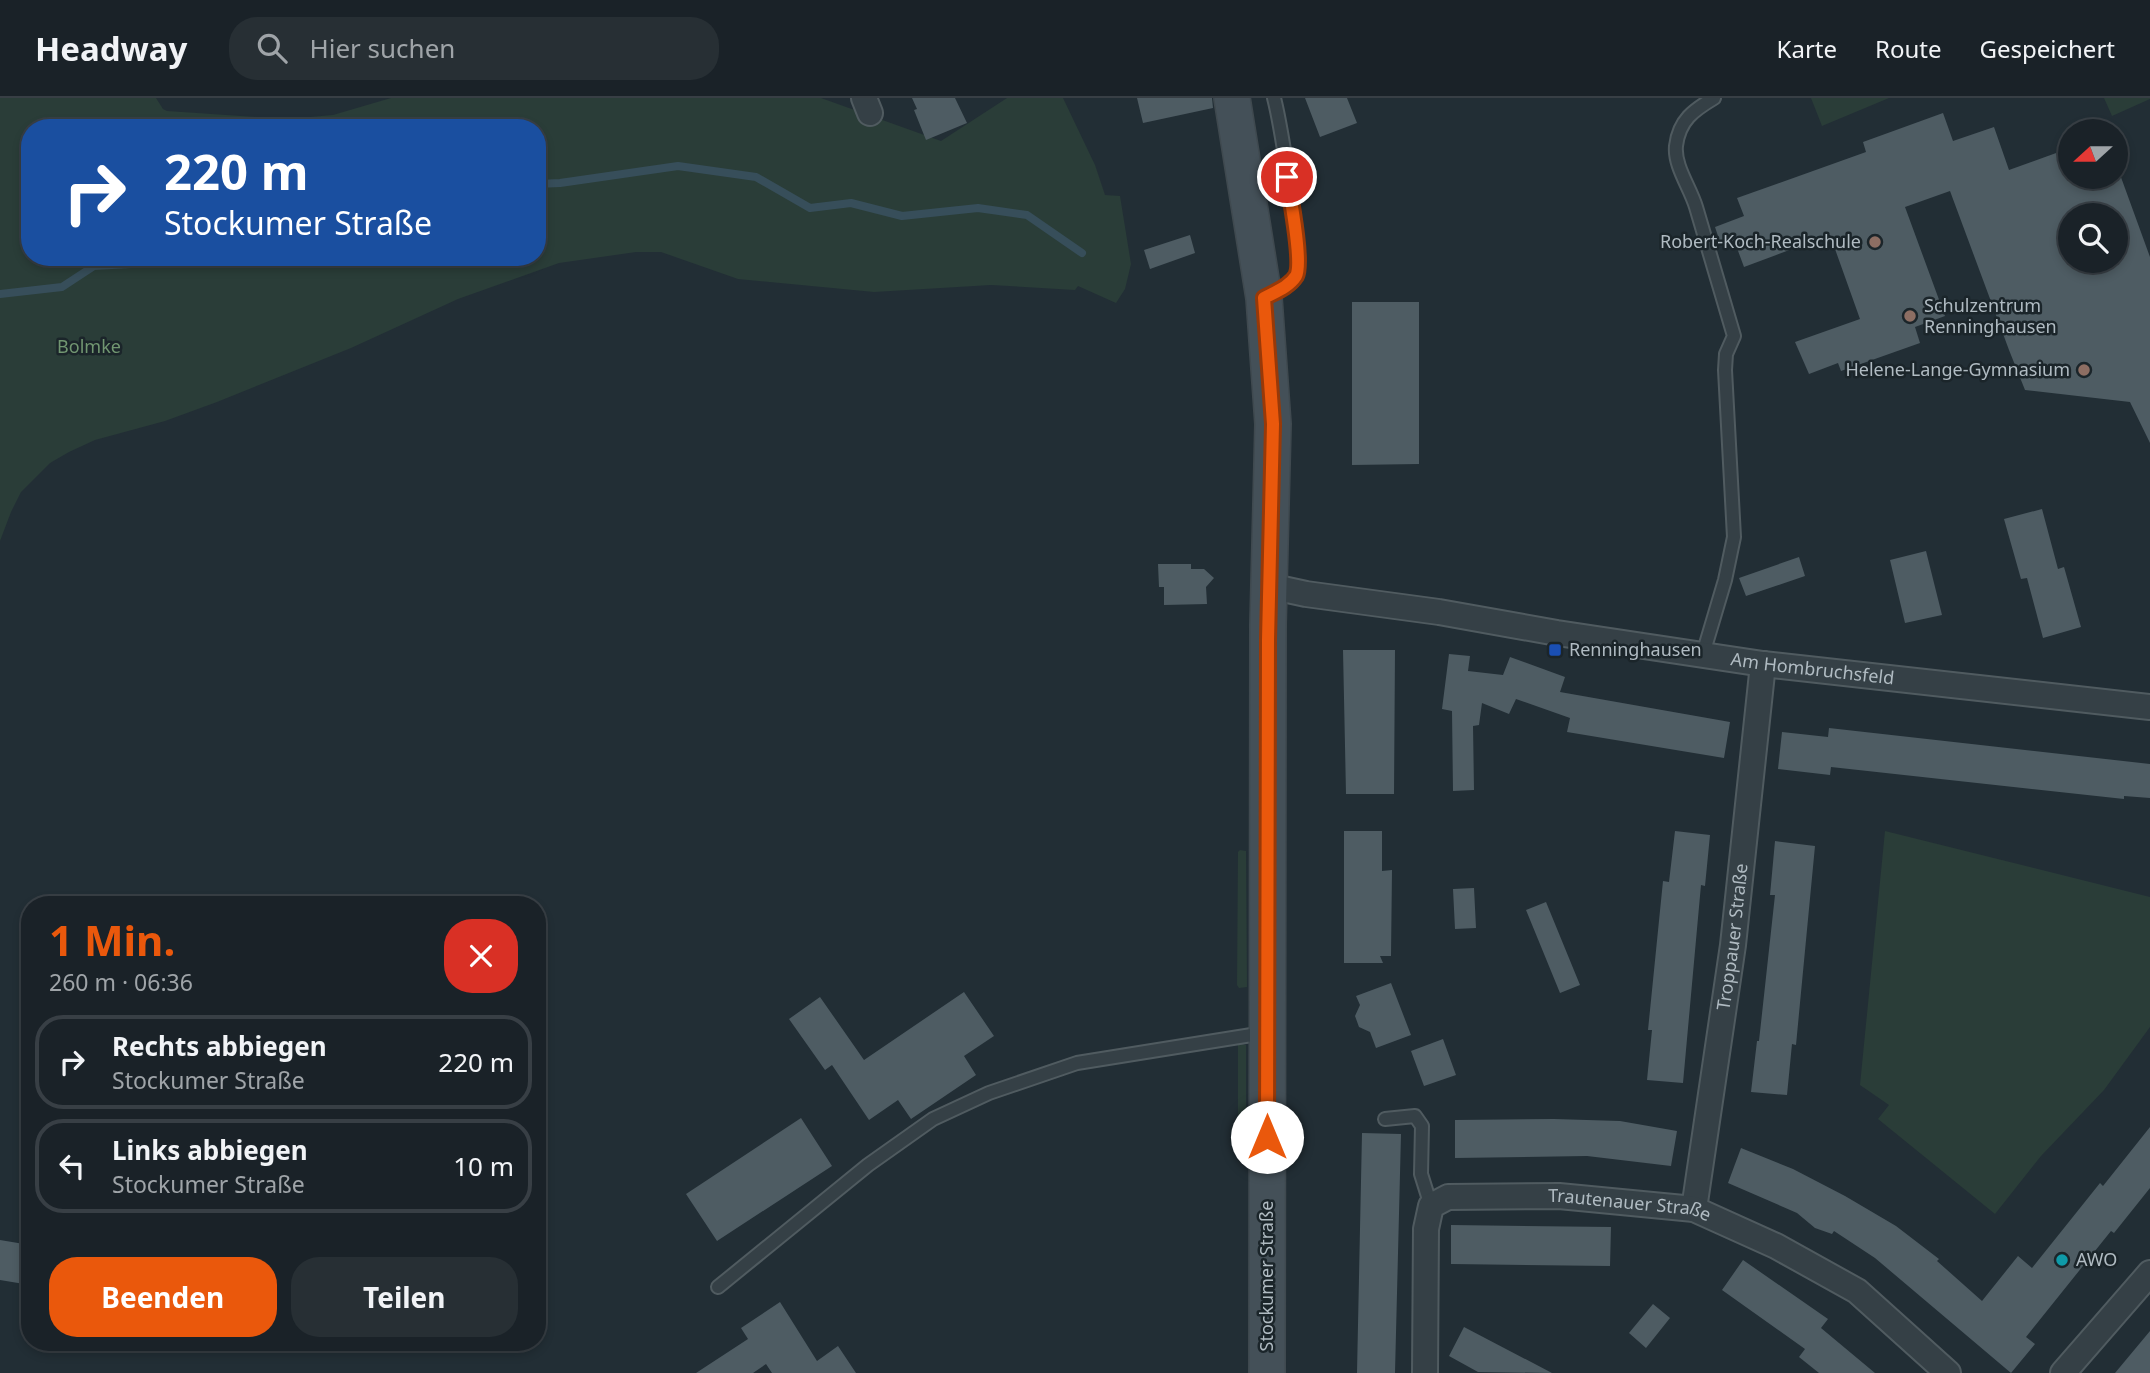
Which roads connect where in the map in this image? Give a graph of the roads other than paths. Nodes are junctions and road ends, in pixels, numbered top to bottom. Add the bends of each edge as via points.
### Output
1 (1232, 98) edge
2 (1274, 98) edge
3 (1714, 98) edge
4 (1264, 298) junction
5 (1269, 586) junction
6 (1703, 654) junction
7 (1763, 664) junction
8 (2150, 708) edge
9 (1268, 1032) junction
10 (1385, 1118) dead end
11 (1432, 1206) junction
12 (1694, 1209) junction
13 (2150, 1273) edge
14 (718, 1287) dead end
15 (1267, 1373) edge
16 (1425, 1373) edge
17 (1948, 1373) edge
18 (2063, 1373) edge

1 - 4 main road, Stockumer Straße
2 - 4 lane via 1298,273 1290,284
3 - 6 lane via 1694,109 1681,127 1676,148 1734,336 1725,370 1734,537
4 - 5 main road, Stockumer Straße via 1273,424
5 - 6 street, Am Hombruchsfeld
5 - 9 main road, Stockumer Straße
6 - 7 street, Am Hombruchsfeld
7 - 8 street, Am Hombruchsfeld
7 - 12 street, Troppauer Straße via 1733,946
9 - 14 lane via 1077,1063 989,1093 933,1119 868,1165
9 - 15 main road, Stockumer Straße
10 - 11 lane via 1415,1116 1422,1126 1421,1174
11 - 12 street, Trautenauer Straße via 1447,1197 1559,1196
11 - 16 street via 1426,1228
12 - 17 street, Trautenauer Straße via 1776,1246 1857,1291
13 - 18 street

